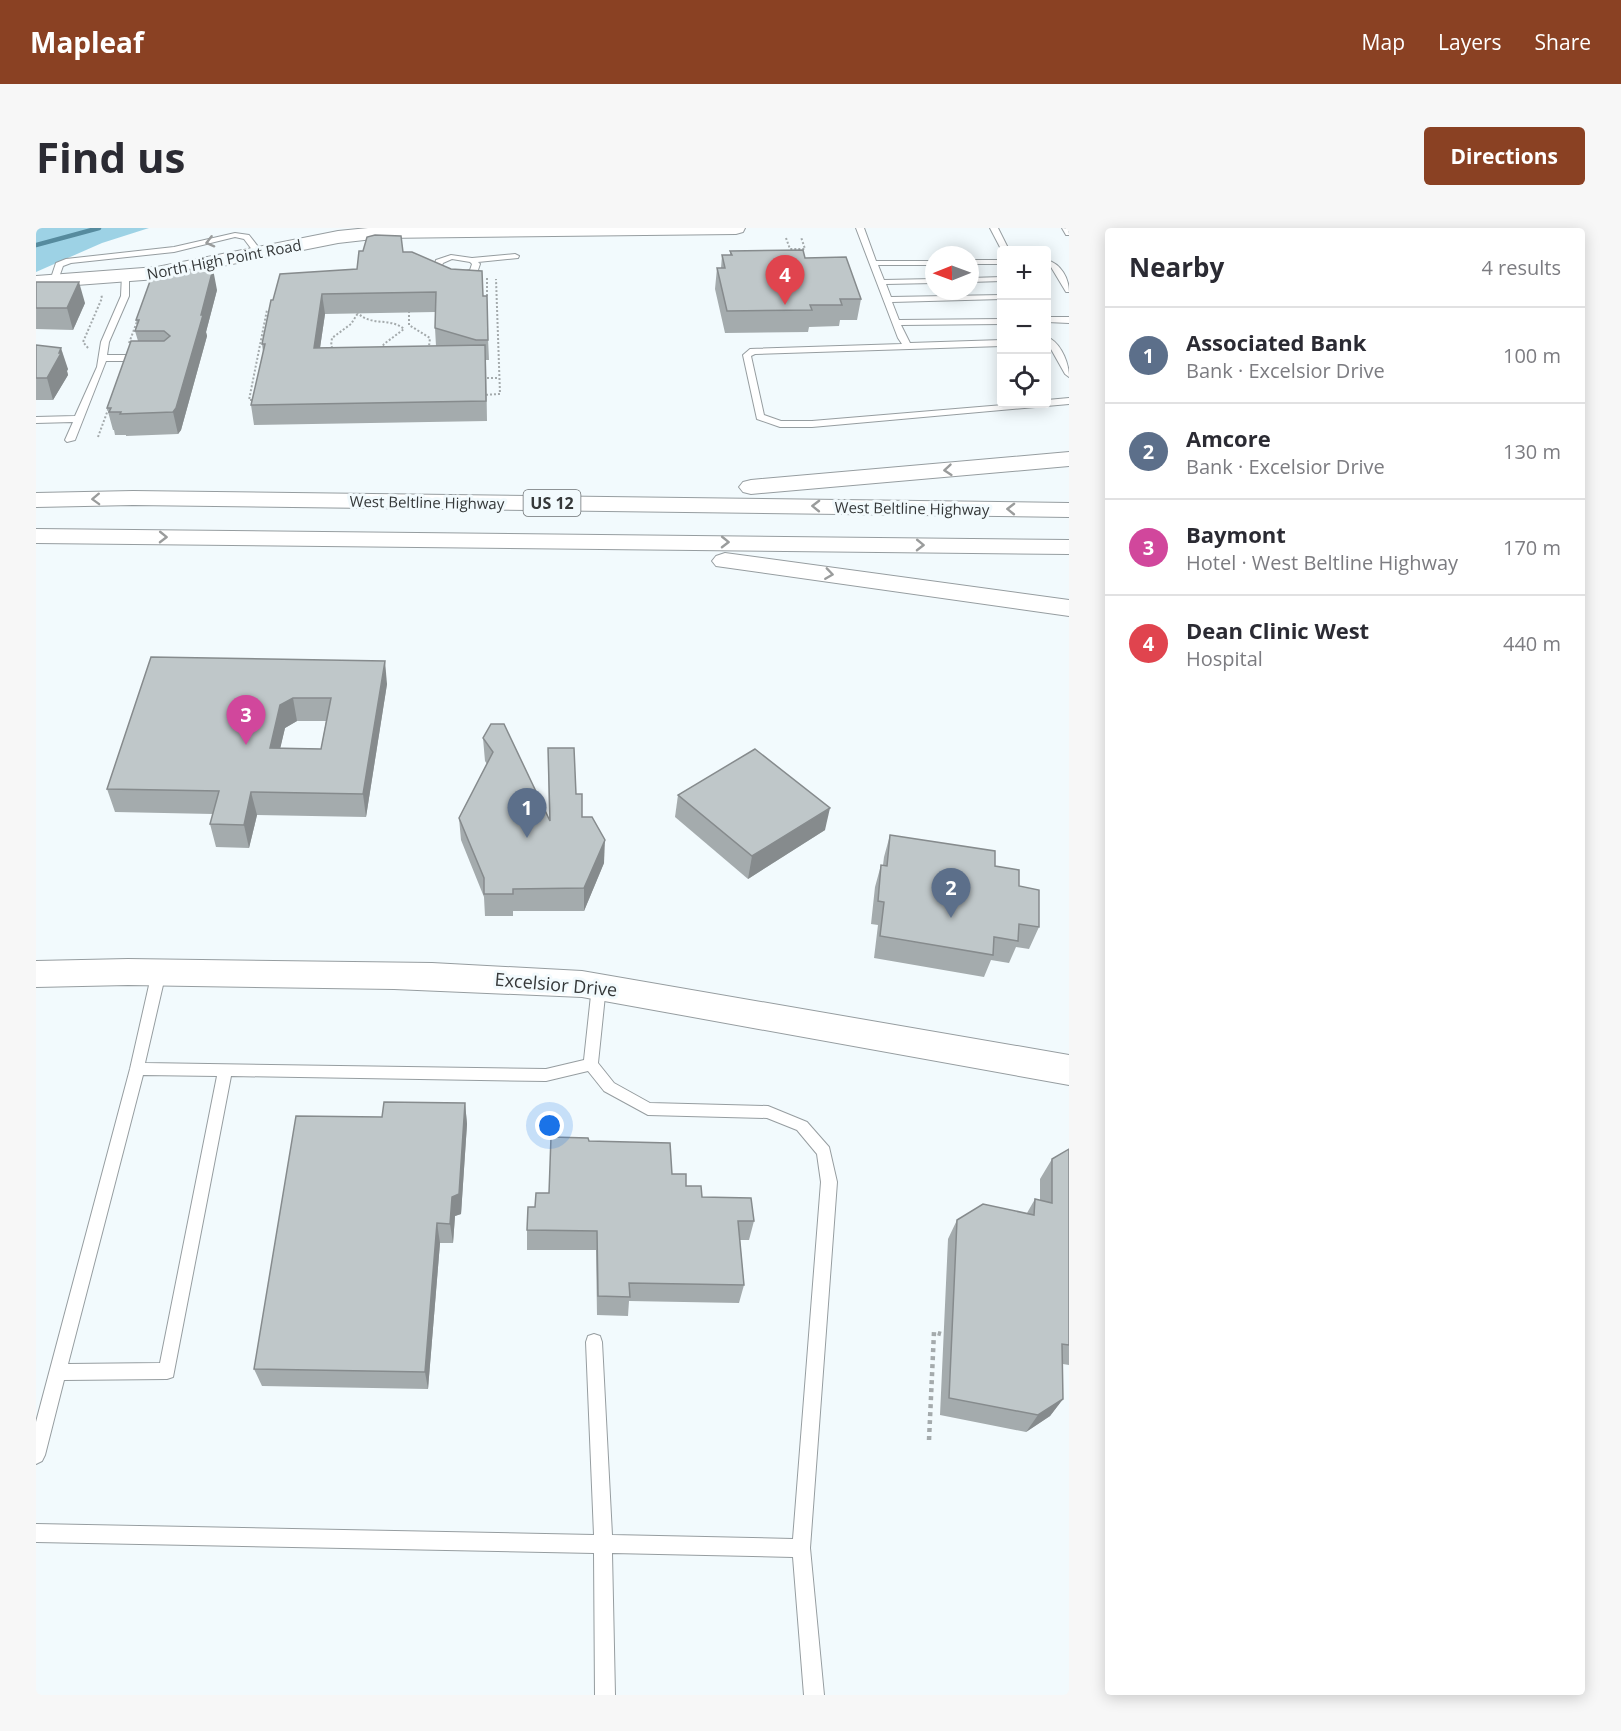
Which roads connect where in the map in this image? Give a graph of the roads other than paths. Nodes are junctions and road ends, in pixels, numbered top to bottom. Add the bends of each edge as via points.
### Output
1 (736, 228) edge
2 (860, 228) edge
3 (994, 228) edge
4 (1066, 228) edge
5 (1069, 233) edge
6 (1003, 246) edge
7 (259, 253) junction
8 (515, 256) dead end
9 (472, 260) dead end
10 (979, 262) edge
11 (997, 262) edge
12 (874, 263) junction
13 (925, 263) edge
14 (1051, 263) edge
15 (124, 276) junction
16 (997, 279) edge
17 (925, 280) edge
18 (979, 280) edge
19 (45, 282) edge
20 (881, 282) junction
21 (1069, 290) edge
22 (997, 297) edge
23 (888, 300) junction
24 (1051, 320) edge
25 (1069, 320) edge
26 (997, 321) edge
27 (897, 323) junction
28 (997, 343) edge
29 (1051, 345) edge
30 (908, 346) junction
31 (104, 358) junction
32 (148, 358) edge
33 (1069, 374) edge
34 (1069, 401) edge
35 (1051, 403) edge
36 (997, 408) edge
37 (80, 419) junction
38 (36, 420) edge
39 (70, 440) dead end
40 (1069, 459) edge
41 (133, 498) junction
42 (36, 500) edge
43 (1069, 510) edge
44 (36, 536) edge
45 (310, 539) junction
46 (1069, 547) edge
47 (1069, 608) edge
48 (159, 972) junction
49 (36, 974) edge
50 (599, 986) junction
51 (591, 1064) junction
52 (137, 1069) junction
53 (1069, 1070) edge
54 (225, 1071) junction
55 (594, 1342) dead end
56 (58, 1372) junction
57 (36, 1455) edge
58 (36, 1533) edge
59 (603, 1544) junction
60 (801, 1548) junction
61 (605, 1695) edge
62 (814, 1695) edge

1 - 7 main road, North High Point Road via 382,232
2 - 12 lane
3 - 6 lane
4 - 5 lane
7 - 15 main road, North High Point Road
7 -> 19 lane via 248,238 228,236 184,247 69,261 59,265
8 - 9 lane
10 - 11 lane
12 - 13 lane
12 - 20 lane
14 - 21 lane
15 - 19 main road, North High Point Road
15 - 31 lane via 125,296 105,342
16 - 18 lane
17 - 20 lane
20 - 23 lane
22 - 23 lane
23 - 27 lane
24 - 25 lane
26 - 27 lane
27 - 30 lane
28 - 30 lane
29 - 33 lane
30 - 36 lane via 753,351 747,355 760,417 780,424 813,424
31 - 32 lane
31 - 37 lane
34 - 35 lane
37 - 38 lane
37 - 39 lane
40 -> 41 main road via 696,490
41 -> 42 main road, West Beltline Highway / US 12
43 -> 41 main road, West Beltline Highway / US 12
44 -> 45 main road, US 12
45 -> 46 main road, US 12
45 -> 47 main road via 690,557
48 - 49 main road, Excelsior Drive
48 - 50 main road, Excelsior Drive via 414,975
48 - 52 lane
50 - 51 lane
50 - 53 main road, Excelsior Drive
51 - 54 lane via 546,1075
51 - 60 lane via 609,1088 648,1109 768,1112 802,1126 824,1152 829,1182
52 - 54 lane
52 - 56 lane
54 - 56 lane via 167,1371
55 - 59 lane
56 - 57 lane
58 - 59 lane
59 - 60 lane
59 - 61 lane
60 - 62 lane

